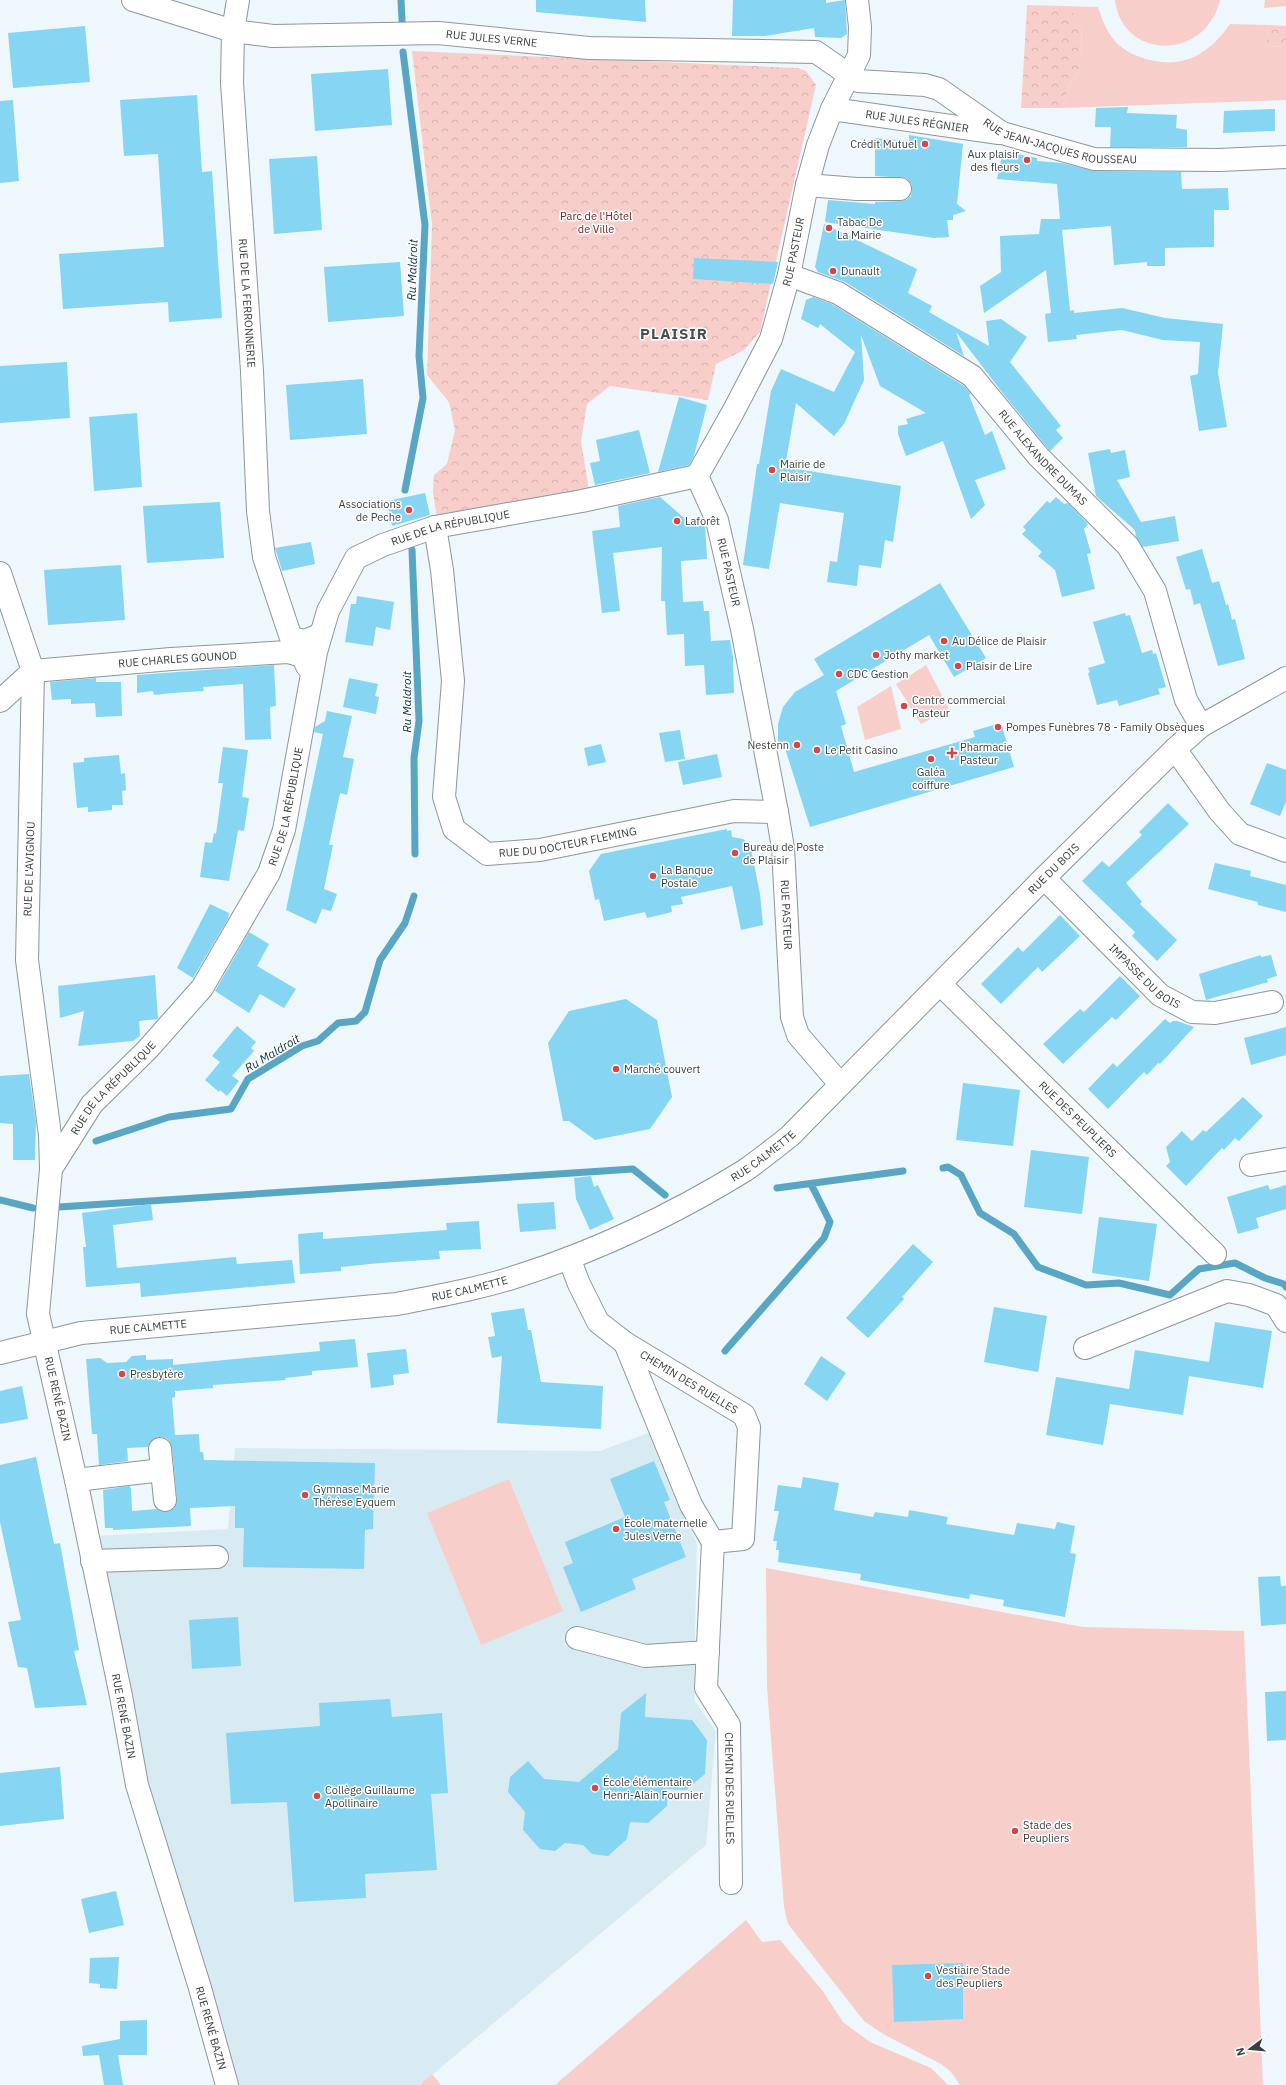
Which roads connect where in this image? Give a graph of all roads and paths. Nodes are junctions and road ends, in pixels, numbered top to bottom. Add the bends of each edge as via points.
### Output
1 (133, 0) edge
2 (238, 0) edge
3 (857, 0) edge
4 (233, 31) junction
5 (849, 74) junction
6 (832, 109) junction
7 (1002, 134) junction
8 (1286, 157) edge
9 (806, 185) junction
10 (900, 189) dead end
11 (789, 275) junction
12 (697, 476) junction
13 (435, 527) junction
14 (0, 573) edge
15 (280, 604) junction
16 (321, 634) junction
17 (253, 653) junction
18 (33, 671) junction
19 (311, 674) junction
20 (1286, 678) edge
21 (0, 701) edge
22 (1201, 726) junction
23 (1175, 750) junction
24 (777, 812) junction
25 (1286, 851) edge
26 (1044, 878) junction
27 (940, 984) junction
28 (1272, 1002) dead end
29 (840, 1084) junction
30 (1286, 1159) edge
31 (1251, 1165) dead end
32 (51, 1169) junction
33 (1215, 1254) dead end
34 (569, 1258) junction
35 (1286, 1321) edge
36 (44, 1342) junction
37 (625, 1343) junction
38 (1085, 1348) dead end
39 (0, 1353) edge
40 (76, 1480) junction
41 (165, 1500) dead end
42 (714, 1542) junction
43 (217, 1558) dead end
44 (92, 1561) junction
45 (577, 1638) dead end
46 (708, 1652) junction
47 (731, 1883) dead end
48 (227, 2085) edge

1 - 4 street, RUE JULES VERNE
2 - 4 street, RUE DE LA FERRONNERIE
3 - 5 street, RUE PASTEUR via 860,27 859,55
4 - 5 street, RUE JULES VERNE via 273,36 438,33 589,48 816,52
4 - 15 street, RUE DE LA FERRONNERIE via 232,83 252,371 258,511 264,557
5 - 6 street, RUE PASTEUR
5 - 7 street, RUE JEAN-JACQUES ROUSSEAU via 858,81 911,84 939,89
6 - 7 street, RUE JULES RÉGNIER
6 - 9 street, RUE PASTEUR
7 - 8 street, RUE JEAN-JACQUES ROUSSEAU via 1094,159 1212,160
9 - 10 street
9 - 11 street, RUE PASTEUR
11 - 12 street, RUE PASTEUR via 771,339
11 - 22 street, RUE ALEXANDRE DUMAS via 838,293 972,376 1038,456 1128,546 1155,591 1186,700
12 - 13 street, RUE DE LA RÉPUBLIQUE via 582,501
12 - 24 street, RUE PASTEUR via 717,520 742,629
13 - 16 street, RUE DE LA RÉPUBLIQUE via 383,545 356,558 328,611
13 - 24 street, RUE DU DOCTEUR FLEMING via 453,681 444,798 454,829 488,854 540,850 734,811
14 - 18 street, RUE DE L'AVIGNOU
15 - 16 street, RUE DE LA FERRONNERIE via 291,638 305,641
15 - 17 street via 272,636
16 - 19 street, RUE DE LA RÉPUBLIQUE
17 - 18 street, RUE CHARLES GOUNOD
17 - 19 street, RUE CHARLES GOUNOD via 288,652 302,656
18 - 21 street
18 - 32 street, RUE DE L'AVIGNOU via 27,960 50,1135
19 - 32 street, RUE DE LA RÉPUBLIQUE via 284,830 269,873 202,988 147,1050 92,1104
20 - 22 street, RUE DU BOIS
22 - 23 street, RUE DU BOIS
23 - 25 street via 1220,812 1240,834
23 - 26 street, RUE DU BOIS
24 - 29 street, RUE PASTEUR via 783,848 792,1017 798,1035
26 - 27 street, RUE DU BOIS
26 - 28 street, IMPASSE DU BOIS via 1160,995 1192,1012 1215,1012
27 - 29 street, RUE DU BOIS
27 - 33 street, RUE DES PEUPLIERS
29 - 34 street, RUE CALMETTE via 790,1136 745,1170 643,1225
30 - 31 street
32 - 36 street, RUE DE LA RÉPUBLIQUE via 38,1301
34 - 36 street, RUE CALMETTE via 498,1282 397,1304 81,1333
34 - 37 street, CHEMIN DES RUELLES via 598,1322
35 - 38 street via 1276,1305 1249,1295 1227,1291
36 - 39 street, RUE CALMETTE
36 - 40 street, RUE RENÉ BAZIN via 52,1365
37 - 42 street, CHEMIN DES RUELLES via 692,1505
37 - 42 street, CHEMIN DES RUELLES via 744,1415 749,1427 743,1539
40 - 41 street via 161,1459
40 - 44 street, RUE RENÉ BAZIN
42 - 46 street, CHEMIN DES RUELLES
43 - 44 street
44 - 48 street, RUE RENÉ BAZIN via 137,1785 200,1988
45 - 46 street via 645,1656
46 - 47 street, CHEMIN DES RUELLES via 706,1688 729,1724

